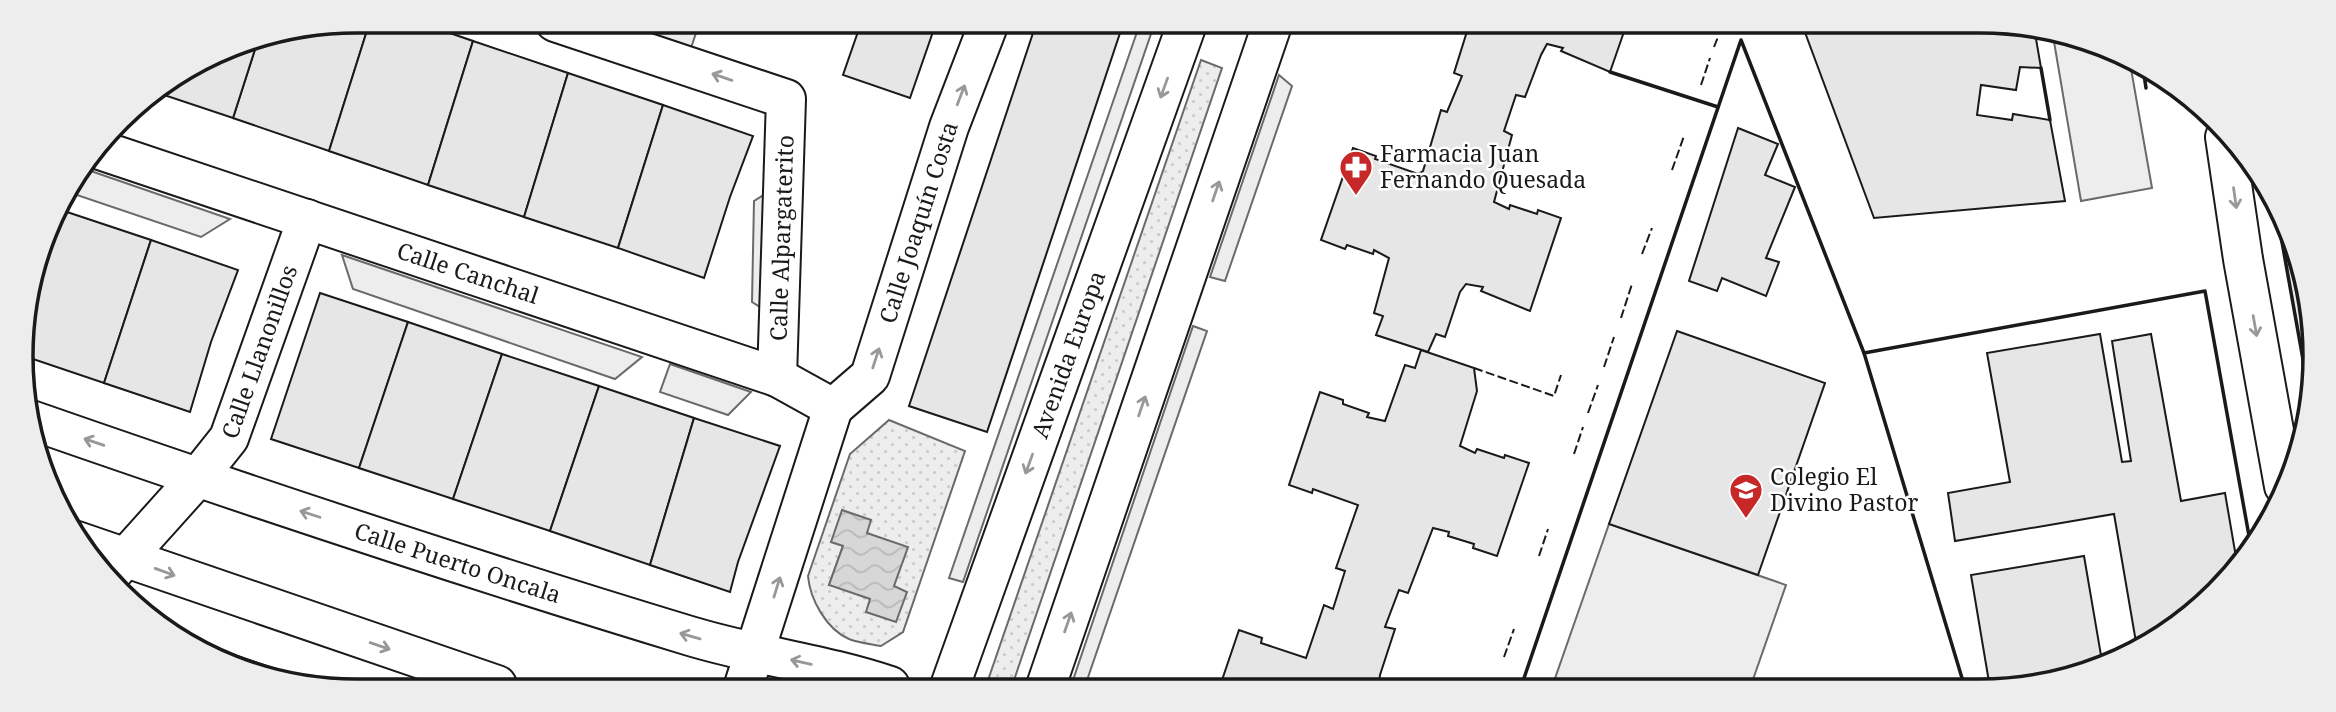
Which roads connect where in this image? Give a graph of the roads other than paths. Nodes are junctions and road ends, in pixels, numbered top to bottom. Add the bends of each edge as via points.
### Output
1 (588, 33) edge
2 (985, 33) edge
3 (1184, 33) edge
4 (1269, 33) edge
5 (2227, 148) edge
6 (106, 152) edge
7 (307, 219) junction
8 (777, 377) junction
9 (833, 408) junction
10 (40, 423) edge
11 (2281, 472) edge
12 (198, 477) junction
13 (117, 566) edge
14 (750, 669) edge
15 (478, 679) edge
16 (870, 679) edge
17 (953, 679) edge
18 (1048, 679) edge

8 -> 1 street, Calle Alpargaterito via 786,99
9 -> 2 street, Calle Joaquín Costa via 870,376 949,127
3 -> 17 street, Avenida Europa
18 -> 4 street
5 -> 11 street
6 - 7 street, Calle Canchal
7 - 8 street, Calle Canchal
7 - 12 street, Calle Llanonillos via 229,438
8 - 9 street, Calle Canchal
14 -> 9 street
12 -> 10 street, Calle Puerto Oncala
12 - 13 street, Calle Llanonillos
14 -> 12 street, Calle Puerto Oncala via 693,638
13 -> 15 street
16 -> 14 street, Calle Puerto Oncala

